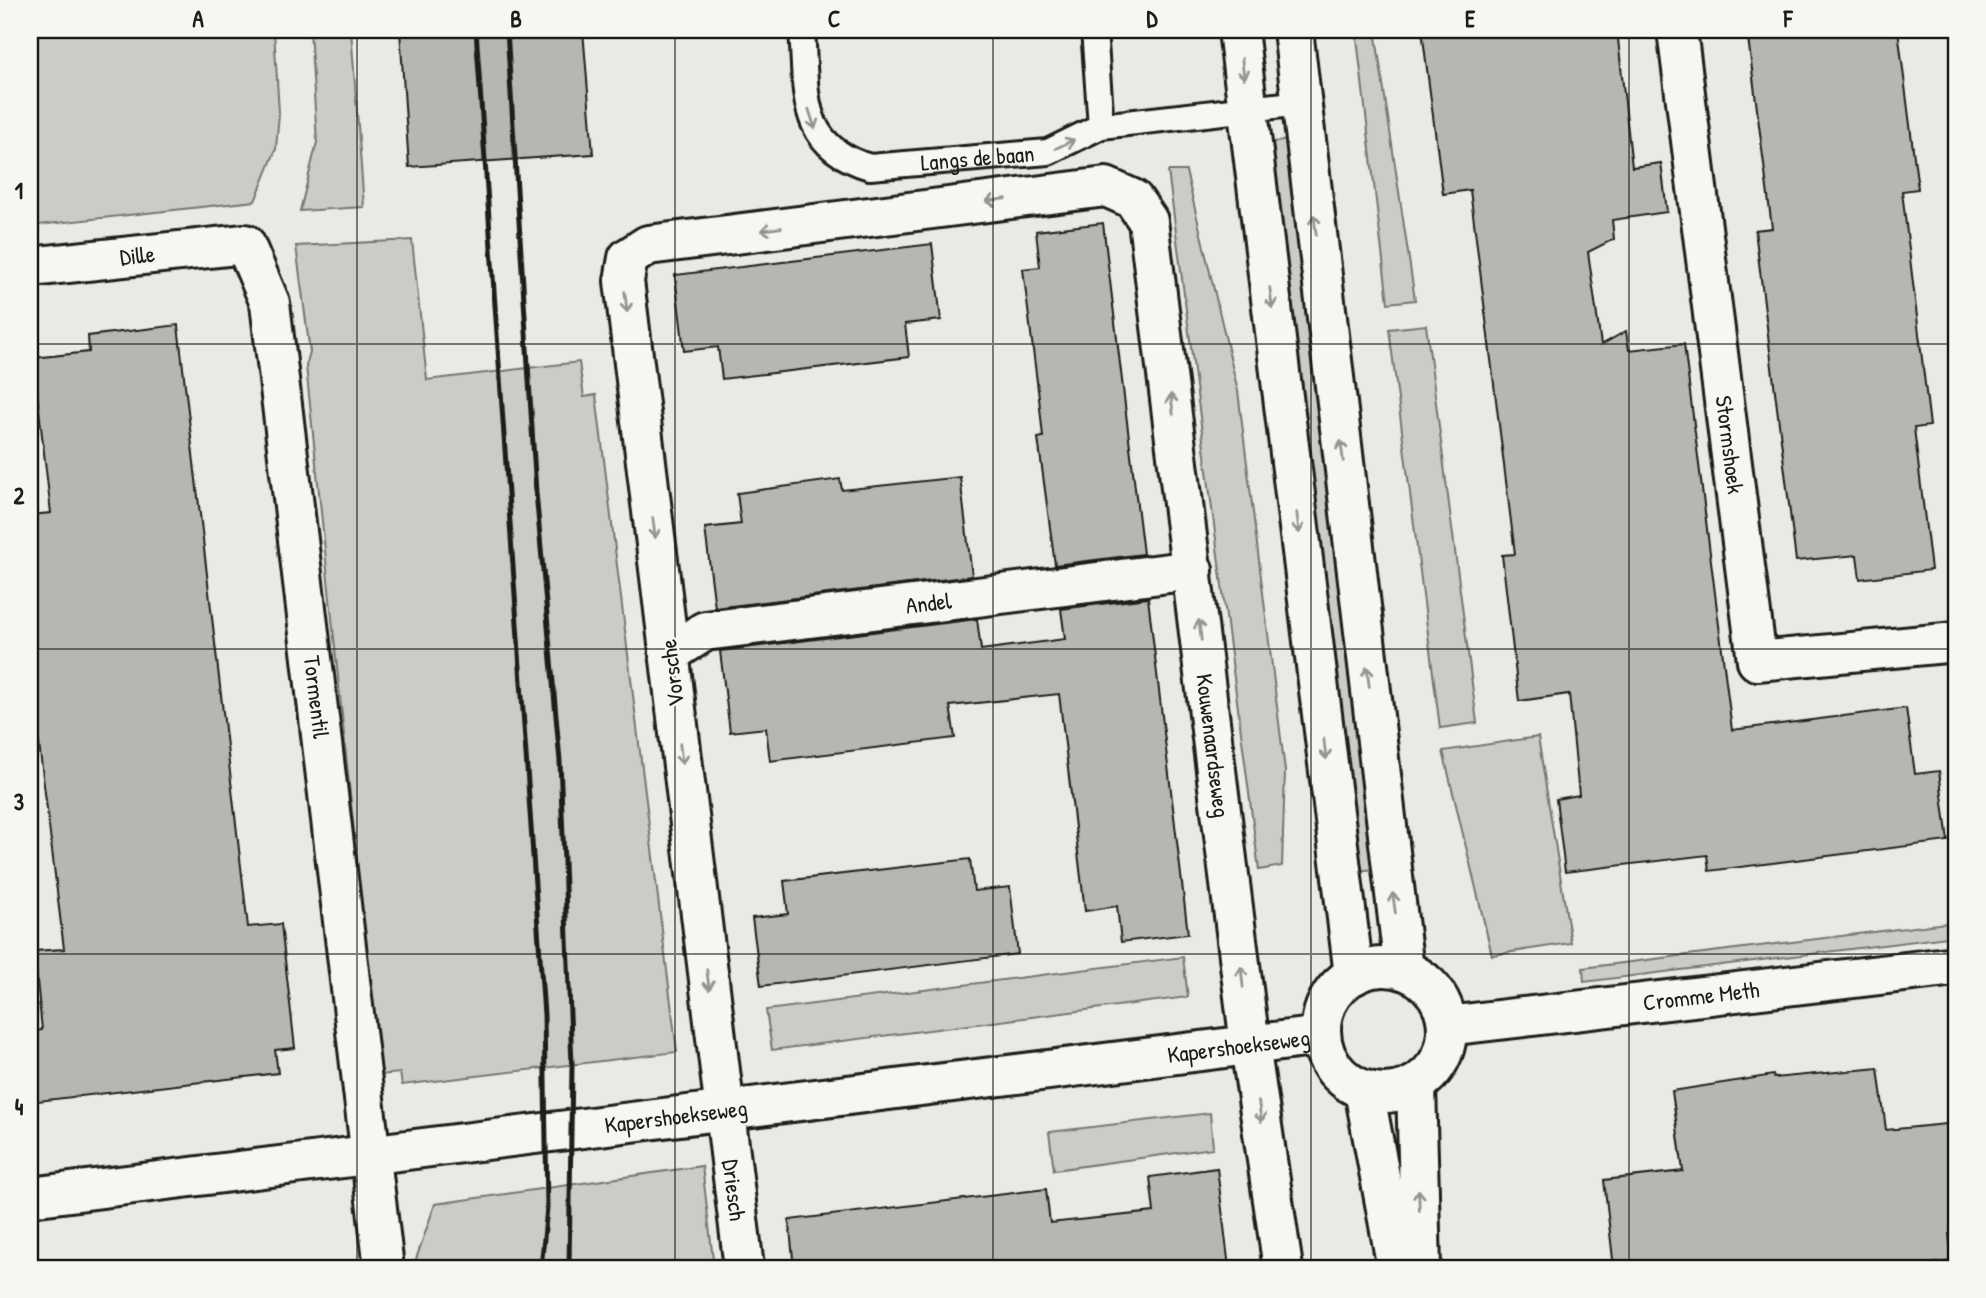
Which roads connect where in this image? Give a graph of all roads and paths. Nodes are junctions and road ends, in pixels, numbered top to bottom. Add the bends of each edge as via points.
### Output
1 (802, 30) edge
2 (1094, 30) edge
3 (1238, 30) edge
4 (1293, 30) edge
5 (1677, 30) edge
6 (1301, 103) junction
7 (1248, 108) junction
8 (1101, 126) junction
9 (1148, 221) joint
10 (245, 244) joint
11 (648, 245) joint
12 (30, 267) edge
13 (1193, 570) junction
14 (1956, 642) edge
15 (669, 654) junction
16 (1956, 966) edge
17 (1404, 970) junction
18 (1354, 975) junction
19 (1447, 1027) junction
20 (1321, 1036) junction
21 (1250, 1045) junction
22 (1416, 1085) junction
23 (1364, 1090) junction
24 (724, 1111) junction
25 (371, 1157) junction
26 (30, 1198) edge
27 (384, 1268) edge
28 (744, 1268) edge
29 (1283, 1268) edge
30 (1397, 1268) edge
31 (1421, 1268) edge

1 -> 8 lane, Langs de baan via 809,119 819,136 856,163 870,167 1048,152
2 - 8 lane
3 -> 7 street
4 - 6 street
5 - 14 street, Stormshoek via 1757,662
6 - 7 lane
17 -> 6 street
7 - 8 lane, Langs de baan
7 -> 18 street
9 -> 11 street, Langs de baan via 1133,199 1106,187
13 -> 9 street, Kouwenaardseweg
10 - 12 street, Dille
10 - 25 street, Tormentil via 270,303
11 -> 15 street, Vorsche via 628,258 624,282
13 - 15 street, Andel via 705,631
21 -> 13 street, Kouwenaardseweg
15 -> 24 street, Vorsche
16 - 19 street, Cromme Meth
17 - 18 street via 1370,968
17 - 19 street via 1430,987
18 - 20 street via 1325,1007
19 - 22 street via 1441,1058
20 - 21 street, Kapershoekseweg
20 - 23 street via 1339,1076
21 - 24 street, Kapershoekseweg
21 -> 29 street, Kouwenaardseweg
22 - 23 street via 1399,1091
31 -> 22 street
23 - 30 street
24 - 25 street, Kapershoekseweg
24 - 28 street, Driesch
25 - 26 street, Kapershoekseweg
25 - 27 street, Tormentil

